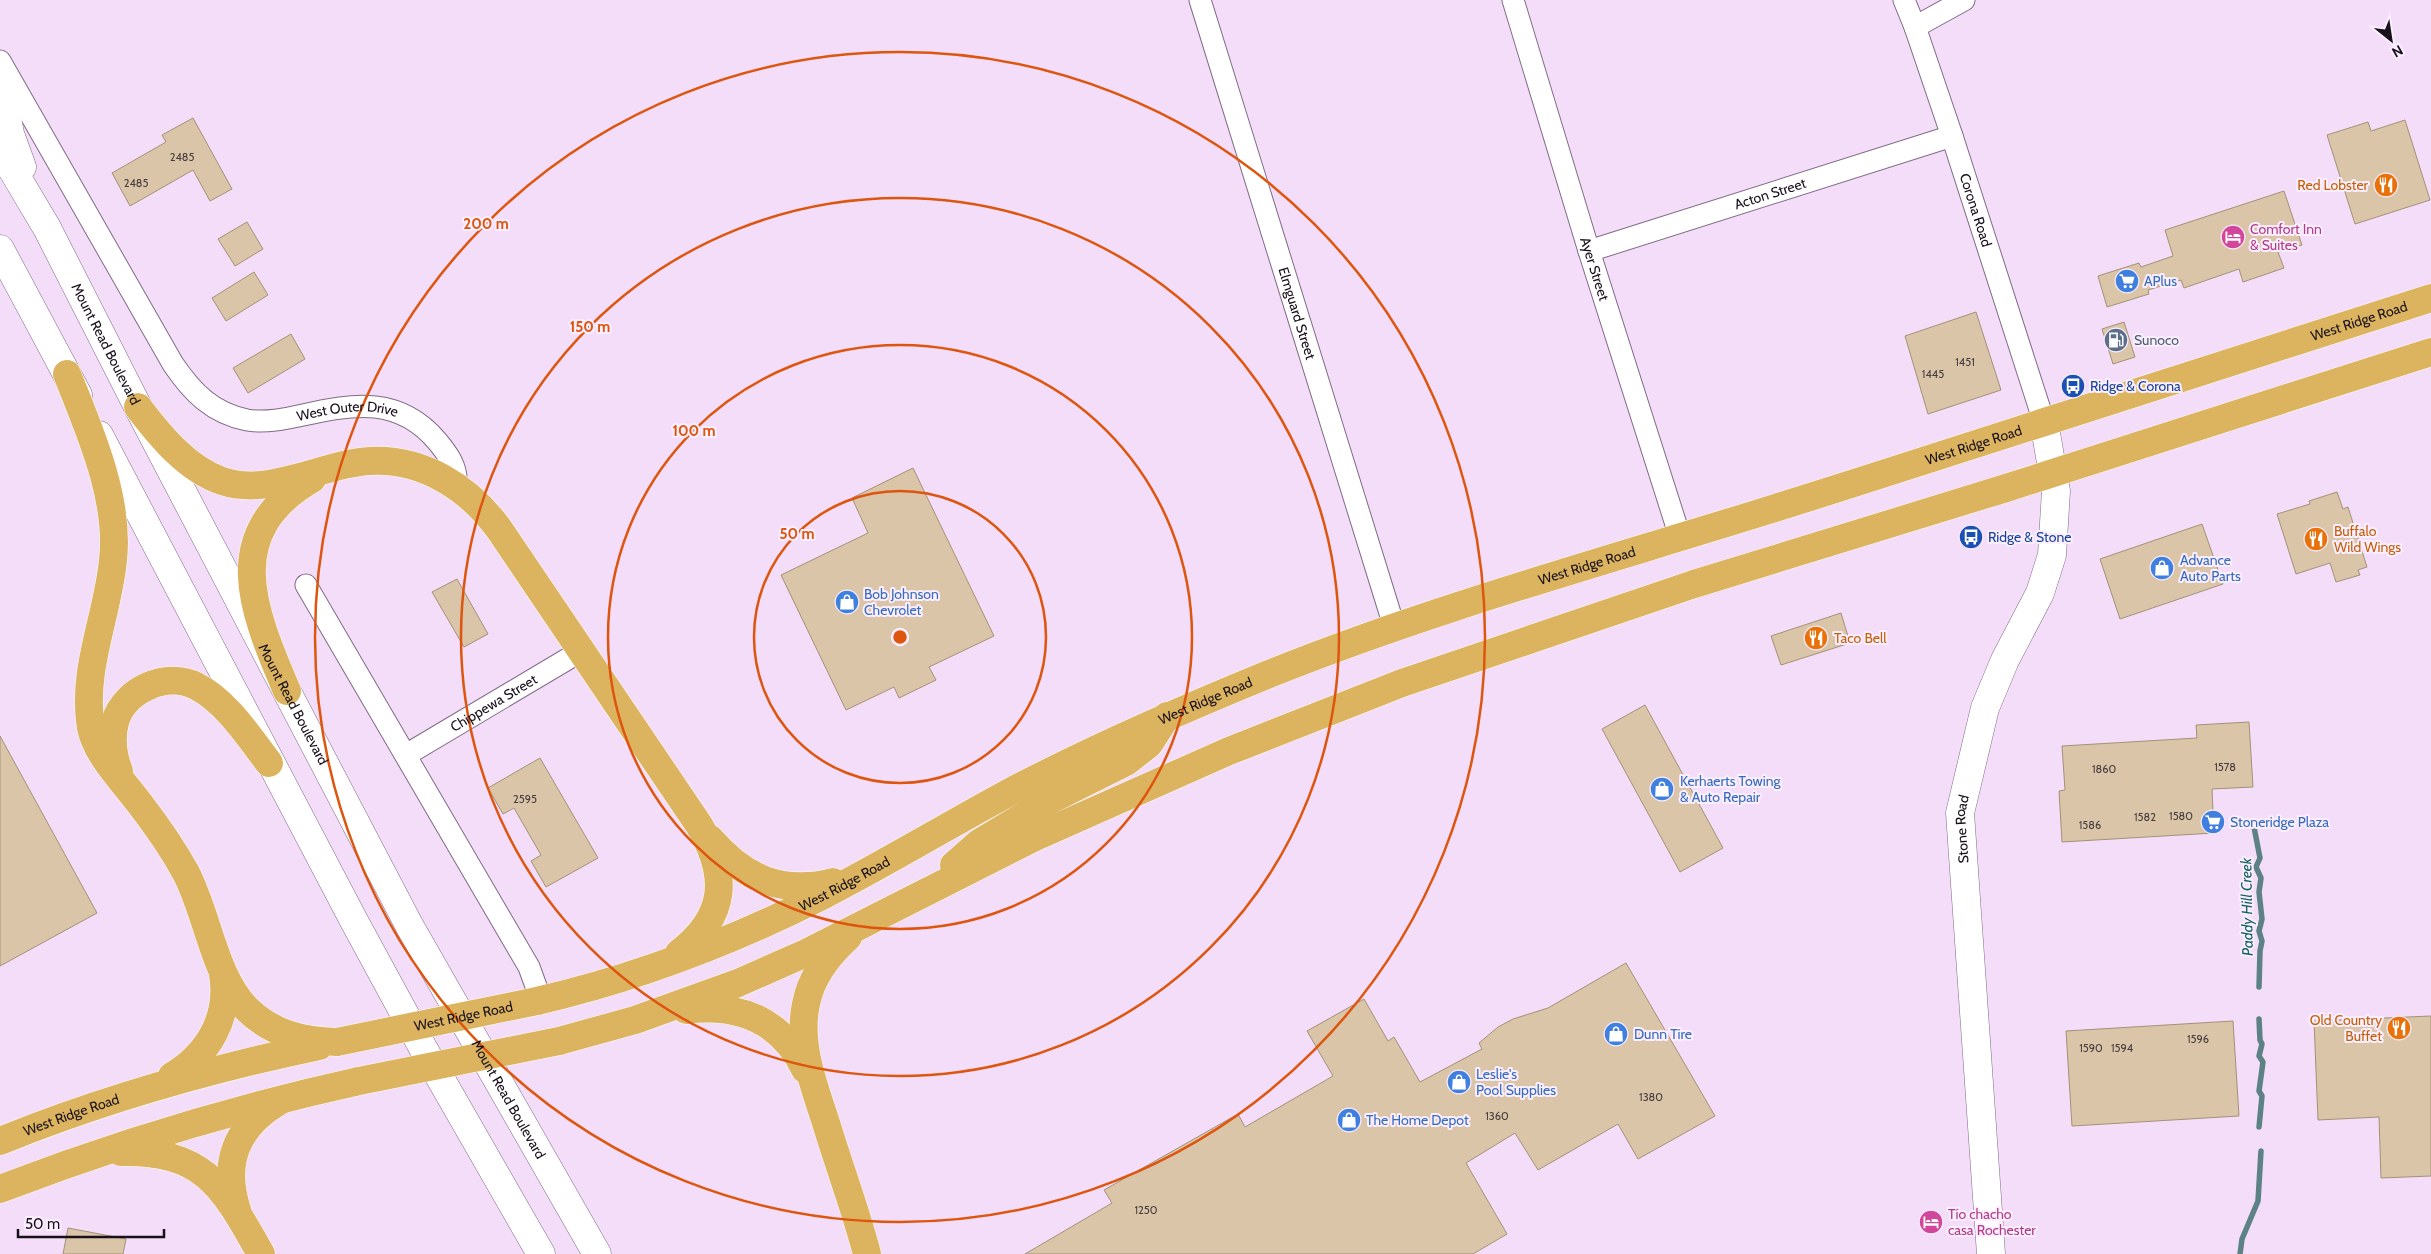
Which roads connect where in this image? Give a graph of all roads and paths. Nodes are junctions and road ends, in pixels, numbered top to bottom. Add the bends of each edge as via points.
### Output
1 (1200, 0) edge
2 (1513, 0) edge
3 (1904, 0) edge
4 (1964, 0) edge
5 (1915, 27) junction
6 (0, 61) edge
7 (0, 79) edge
8 (1952, 136) junction
9 (0, 149) edge
10 (47, 228) junction
11 (0, 249) edge
12 (1589, 251) junction
13 (2431, 298) edge
14 (2431, 352) edge
15 (67, 374) junction
16 (138, 407) junction
17 (2044, 422) junction
18 (340, 466) junction
19 (2055, 473) junction
20 (456, 485) junction
21 (1680, 537) junction
22 (306, 585) dead end
23 (1394, 626) junction
24 (581, 651) junction
25 (287, 691) junction
26 (1167, 716) junction
27 (406, 754) junction
28 (269, 763) junction
29 (126, 786) junction
30 (699, 825) junction
31 (864, 874) junction
32 (914, 898) junction
33 (869, 921) junction
34 (644, 972) junction
35 (223, 973) junction
36 (539, 1001) junction
37 (635, 1020) junction
38 (337, 1042) junction
39 (149, 1088) junction
40 (816, 1091) junction
41 (286, 1097) junction
42 (0, 1141) edge
43 (95, 1154) junction
44 (0, 1189) edge
45 (240, 1218) junction
46 (1988, 1253) edge
47 (261, 1254) edge
48 (541, 1254) edge
49 (597, 1254) edge
50 (866, 1254) edge

1 - 23 street, Elmguard Street
2 - 12 street, Ayer Street
3 - 5 street, Corona Road
4 - 5 street
5 - 8 street, Corona Road
6 - 20 street, West Outer Drive via 173,364 202,400 229,414 257,421 349,406 379,407 399,412 417,422 441,446 454,469
7 - 10 main road via 16,152
8 - 12 street, Acton Street
8 - 17 street, Corona Road
9 - 10 main road, Mount Read Boulevard
10 - 16 main road, Mount Read Boulevard
11 - 15 main road
12 - 21 street, Ayer Street
13 - 17 highway, West Ridge Road
14 - 19 highway
15 - 28 main road
15 - 29 highway via 100,465 115,528 112,572 91,673 91,726 100,750
16 - 18 highway via 163,438 186,459 203,473 223,481 241,486 262,486
16 - 25 main road, Mount Read Boulevard
17 - 19 main road, Stone Road
17 - 21 highway, West Ridge Road
18 - 20 highway via 371,461 394,462 429,472
18 - 25 highway via 305,484 276,507 263,523 252,552 251,574 258,611
19 - 32 highway via 1694,584 1331,710 1229,751 1033,838
19 - 46 main road, Stone Road via 2056,518 2047,573 2032,613 2005,660 1985,708 1960,813
20 - 24 highway via 492,520
21 - 23 highway, West Ridge Road
22 - 27 street
23 - 26 highway, West Ridge Road
24 - 27 street, Chippewa Street
24 - 30 highway
25 - 49 main road, Mount Read Boulevard via 409,925
26 - 31 highway, West Ridge Road via 1015,790
26 - 32 highway via 1149,744 1126,762 1052,799 980,843
27 - 36 street via 529,966
28 - 29 highway via 208,694 187,682 162,682 138,692 116,720 114,751 117,768
28 - 48 main road via 423,1048
29 - 35 highway via 160,831 186,874 203,912
30 - 31 highway via 734,864 769,882 816,886
30 - 34 highway via 717,866 720,887 714,914 688,946
31 - 34 highway, West Ridge Road via 759,926
32 - 33 highway
33 - 37 highway via 773,968
33 - 40 highway via 830,956 809,991 804,1015 804,1040
34 - 36 highway, West Ridge Road
35 - 38 highway via 240,1001 271,1028 304,1039
35 - 39 highway via 224,1006 212,1038 182,1069
36 - 38 highway, West Ridge Road, bridge
37 - 40 highway via 674,1011 704,1009 732,1010 753,1017 789,1043
37 - 41 highway, bridge via 559,1041
38 - 39 highway, West Ridge Road via 237,1063
39 - 42 highway, West Ridge Road
40 - 50 highway
41 - 43 highway via 199,1120
41 - 45 highway via 259,1116 235,1149 230,1175
43 - 44 highway
43 - 45 highway via 149,1152 182,1160 212,1181
45 - 47 highway

